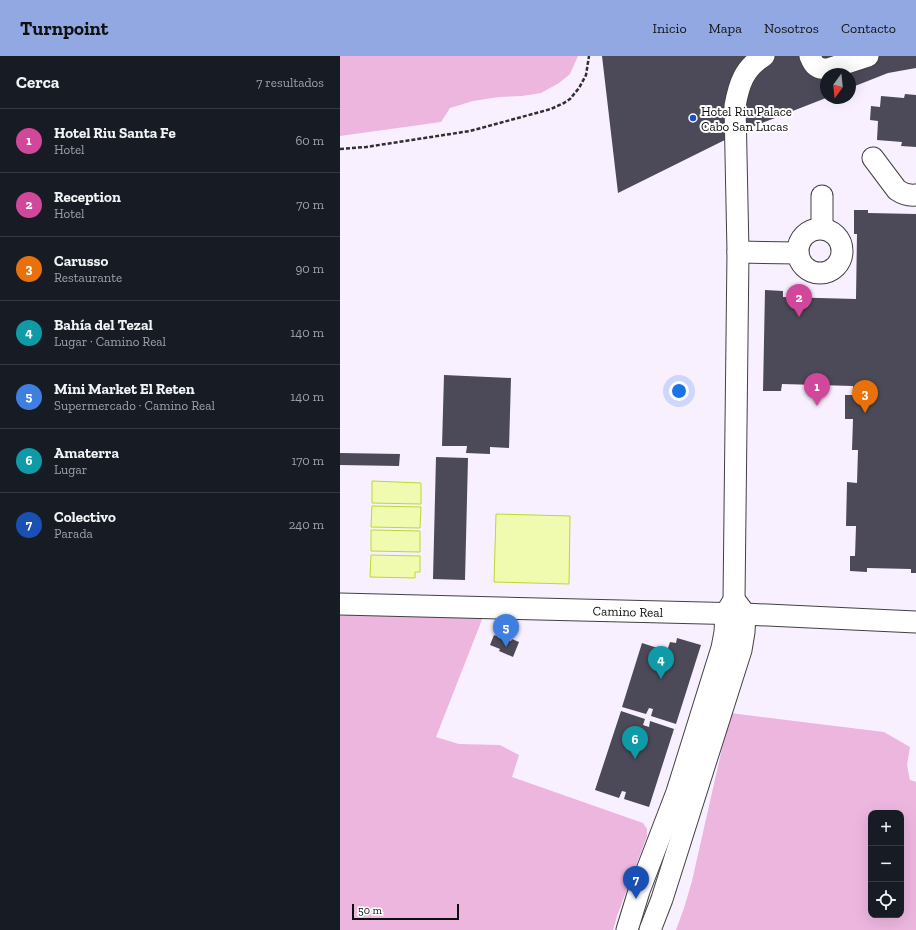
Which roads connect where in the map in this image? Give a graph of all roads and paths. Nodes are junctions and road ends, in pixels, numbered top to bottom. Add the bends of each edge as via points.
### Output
1 (590, 56) edge
2 (764, 56) edge
3 (810, 56) edge
4 (868, 56) edge
5 (340, 149) edge
6 (873, 158) dead end
7 (916, 195) edge
8 (822, 196) dead end
9 (822, 228) junction
10 (738, 252) junction
11 (798, 254) junction
12 (340, 604) edge
13 (735, 609) junction
14 (916, 622) edge
15 (639, 891) junction
16 (662, 899) junction
17 (627, 930) edge
18 (650, 930) edge

1 - 5 path via 586,75 579,88 570,99 551,109 464,132
2 - 10 street via 750,67 744,76 735,106
3 - 4 street via 813,64 821,69
6 - 7 street via 897,190 910,196
8 - 9 street
9 - 11 street via 804,235 799,244
9 - 11 street via 834,233 841,243 842,256 836,267 825,273 813,272 802,265
10 - 11 street
10 - 13 street
12 - 13 street, Camino Real
13 - 14 street, Camino Real
13 - 15 street via 725,632 720,656 677,792
13 - 16 street via 744,632 740,650
15 - 16 street
15 - 17 street
16 - 18 street

